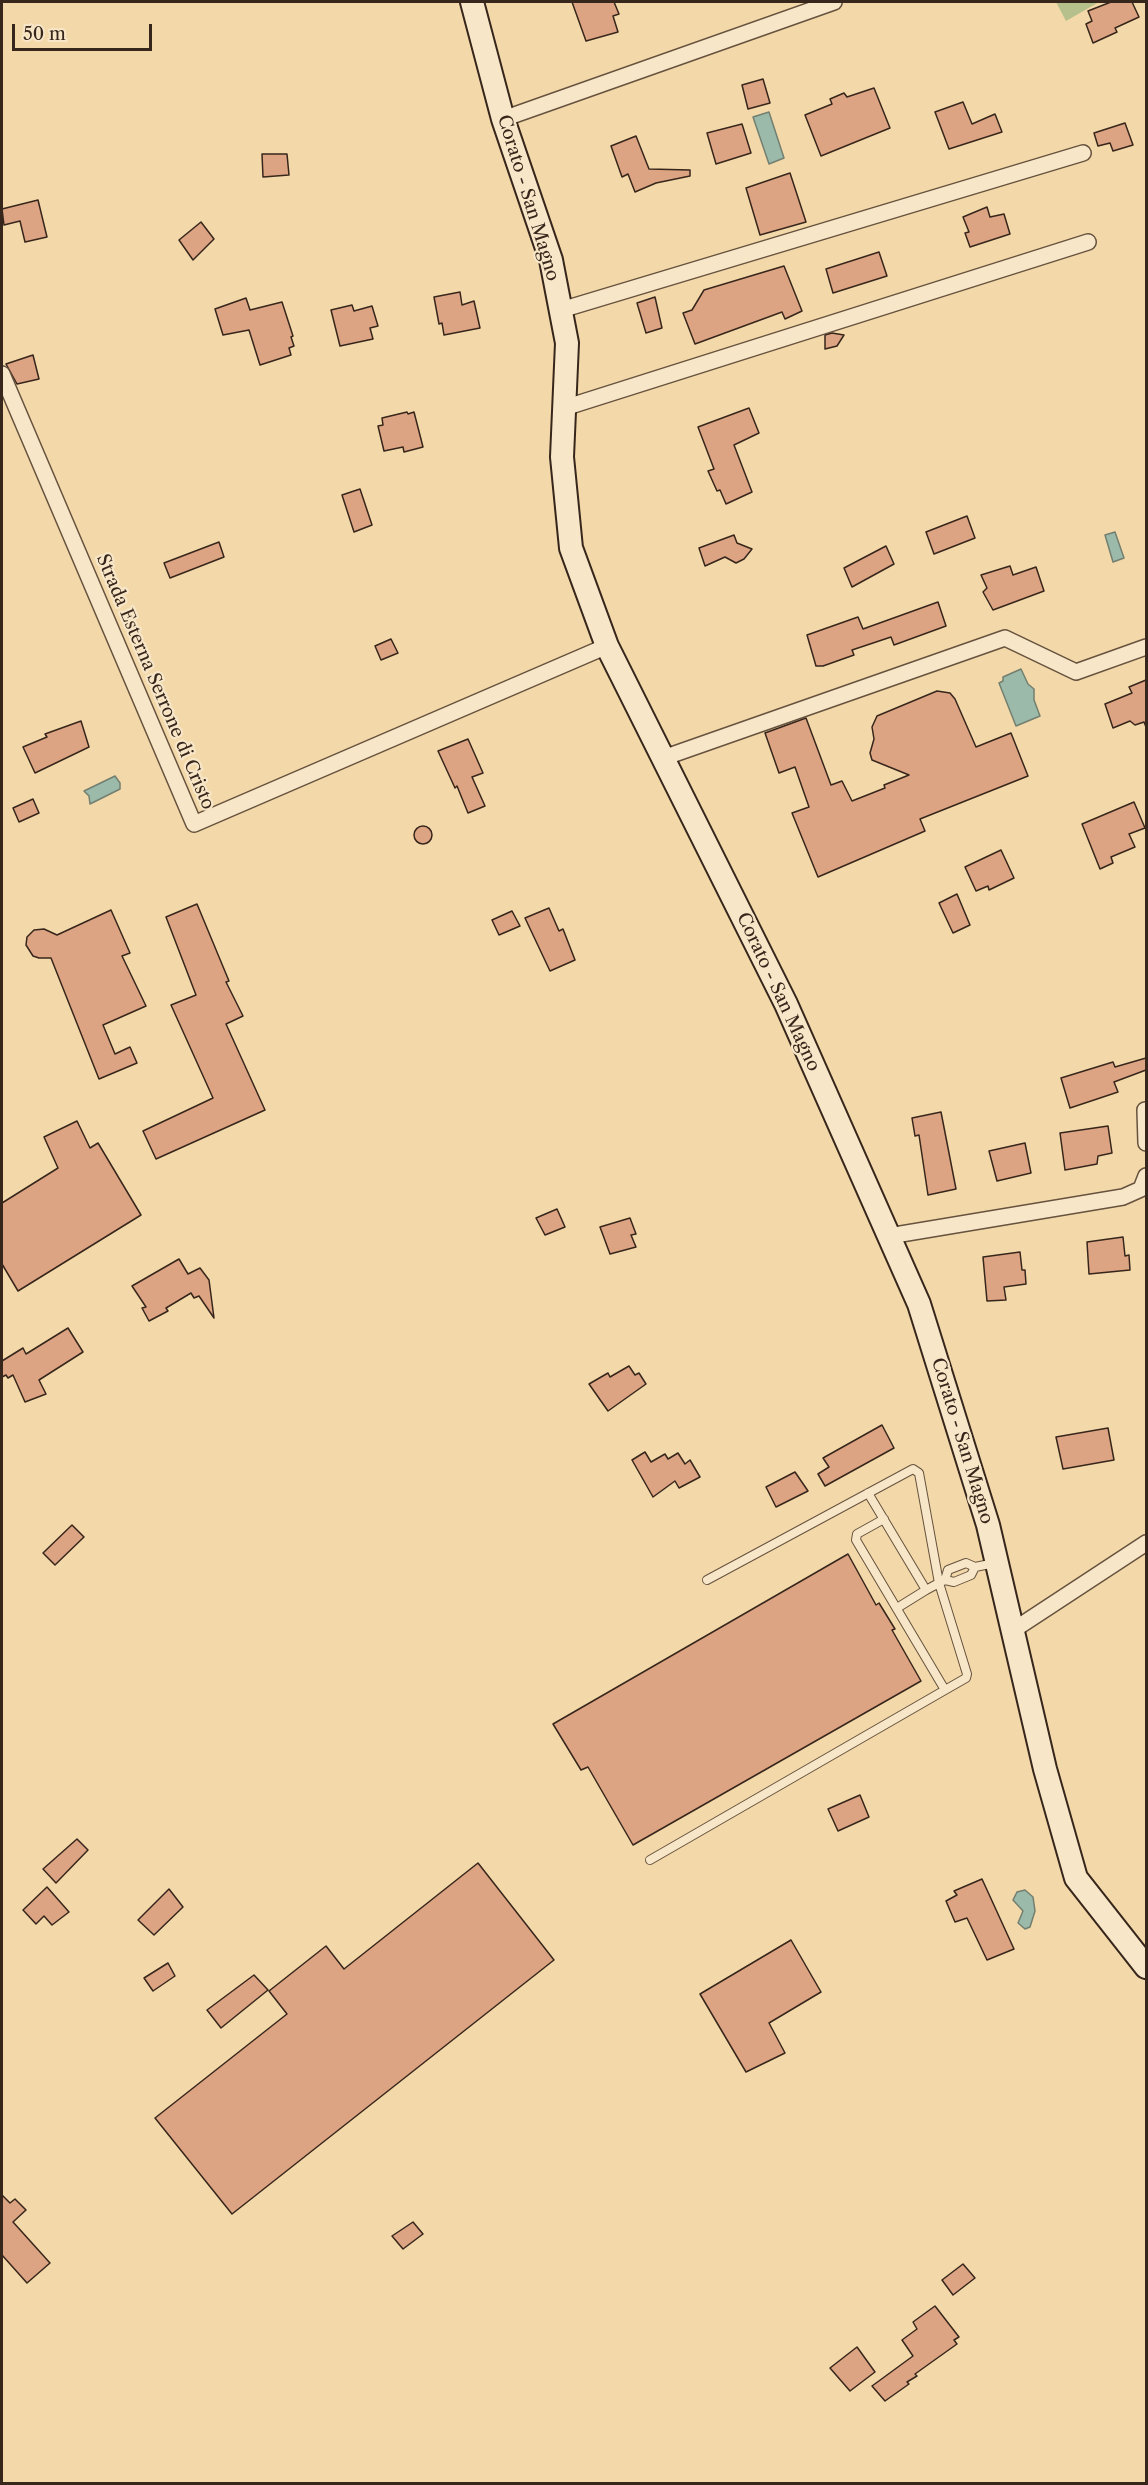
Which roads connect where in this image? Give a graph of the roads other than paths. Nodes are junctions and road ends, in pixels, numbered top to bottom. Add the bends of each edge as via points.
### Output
1 (472, 2) edge
2 (834, 2) edge
3 (503, 119) junction
4 (1083, 153) dead end
5 (1088, 242) dead end
6 (561, 310) junction
7 (2, 374) edge
8 (564, 408) junction
9 (607, 646) junction
10 (1146, 648) edge
11 (663, 758) junction
12 (1145, 1110) dead end
13 (1146, 1143) edge
14 (1146, 1176) edge
15 (889, 1236) junction
16 (868, 1493) junction
17 (884, 1519) junction
18 (1146, 1543) edge
19 (986, 1565) junction
20 (707, 1580) dead end
21 (942, 1582) junction
22 (926, 1590) junction
23 (897, 1608) junction
24 (1012, 1631) junction
25 (945, 1690) junction
26 (650, 1860) dead end
27 (1146, 1966) edge

1 - 3 main road, Corato - San Magno
2 - 3 street
3 - 6 main road, Corato - San Magno via 551,260
4 - 6 street
5 - 8 street
6 - 8 main road, Corato - San Magno via 567,343
7 - 9 street, Strada Esterna Serrone di Cristo via 194,824
8 - 9 main road, Corato - San Magno via 562,457 572,548
9 - 11 main road, Corato - San Magno
10 - 11 street via 1076,672 1005,638
11 - 15 main road, Corato - San Magno via 786,1004
12 - 13 street
14 - 15 street via 1141,1189 1123,1197
15 - 19 main road, Corato - San Magno via 919,1304 988,1525
16 - 17 lane
16 - 20 lane
16 - 21 lane via 913,1469 919,1473
17 - 22 lane
17 - 23 lane via 857,1534 855,1540
18 - 24 street
19 - 21 lane via 954,1582
19 - 21 lane via 966,1563 948,1570
19 - 24 main road, Corato - San Magno
21 - 22 lane
21 - 25 lane via 967,1674
22 - 23 lane
23 - 25 lane
24 - 27 main road, Corato - San Magno via 1076,1878
25 - 26 lane

